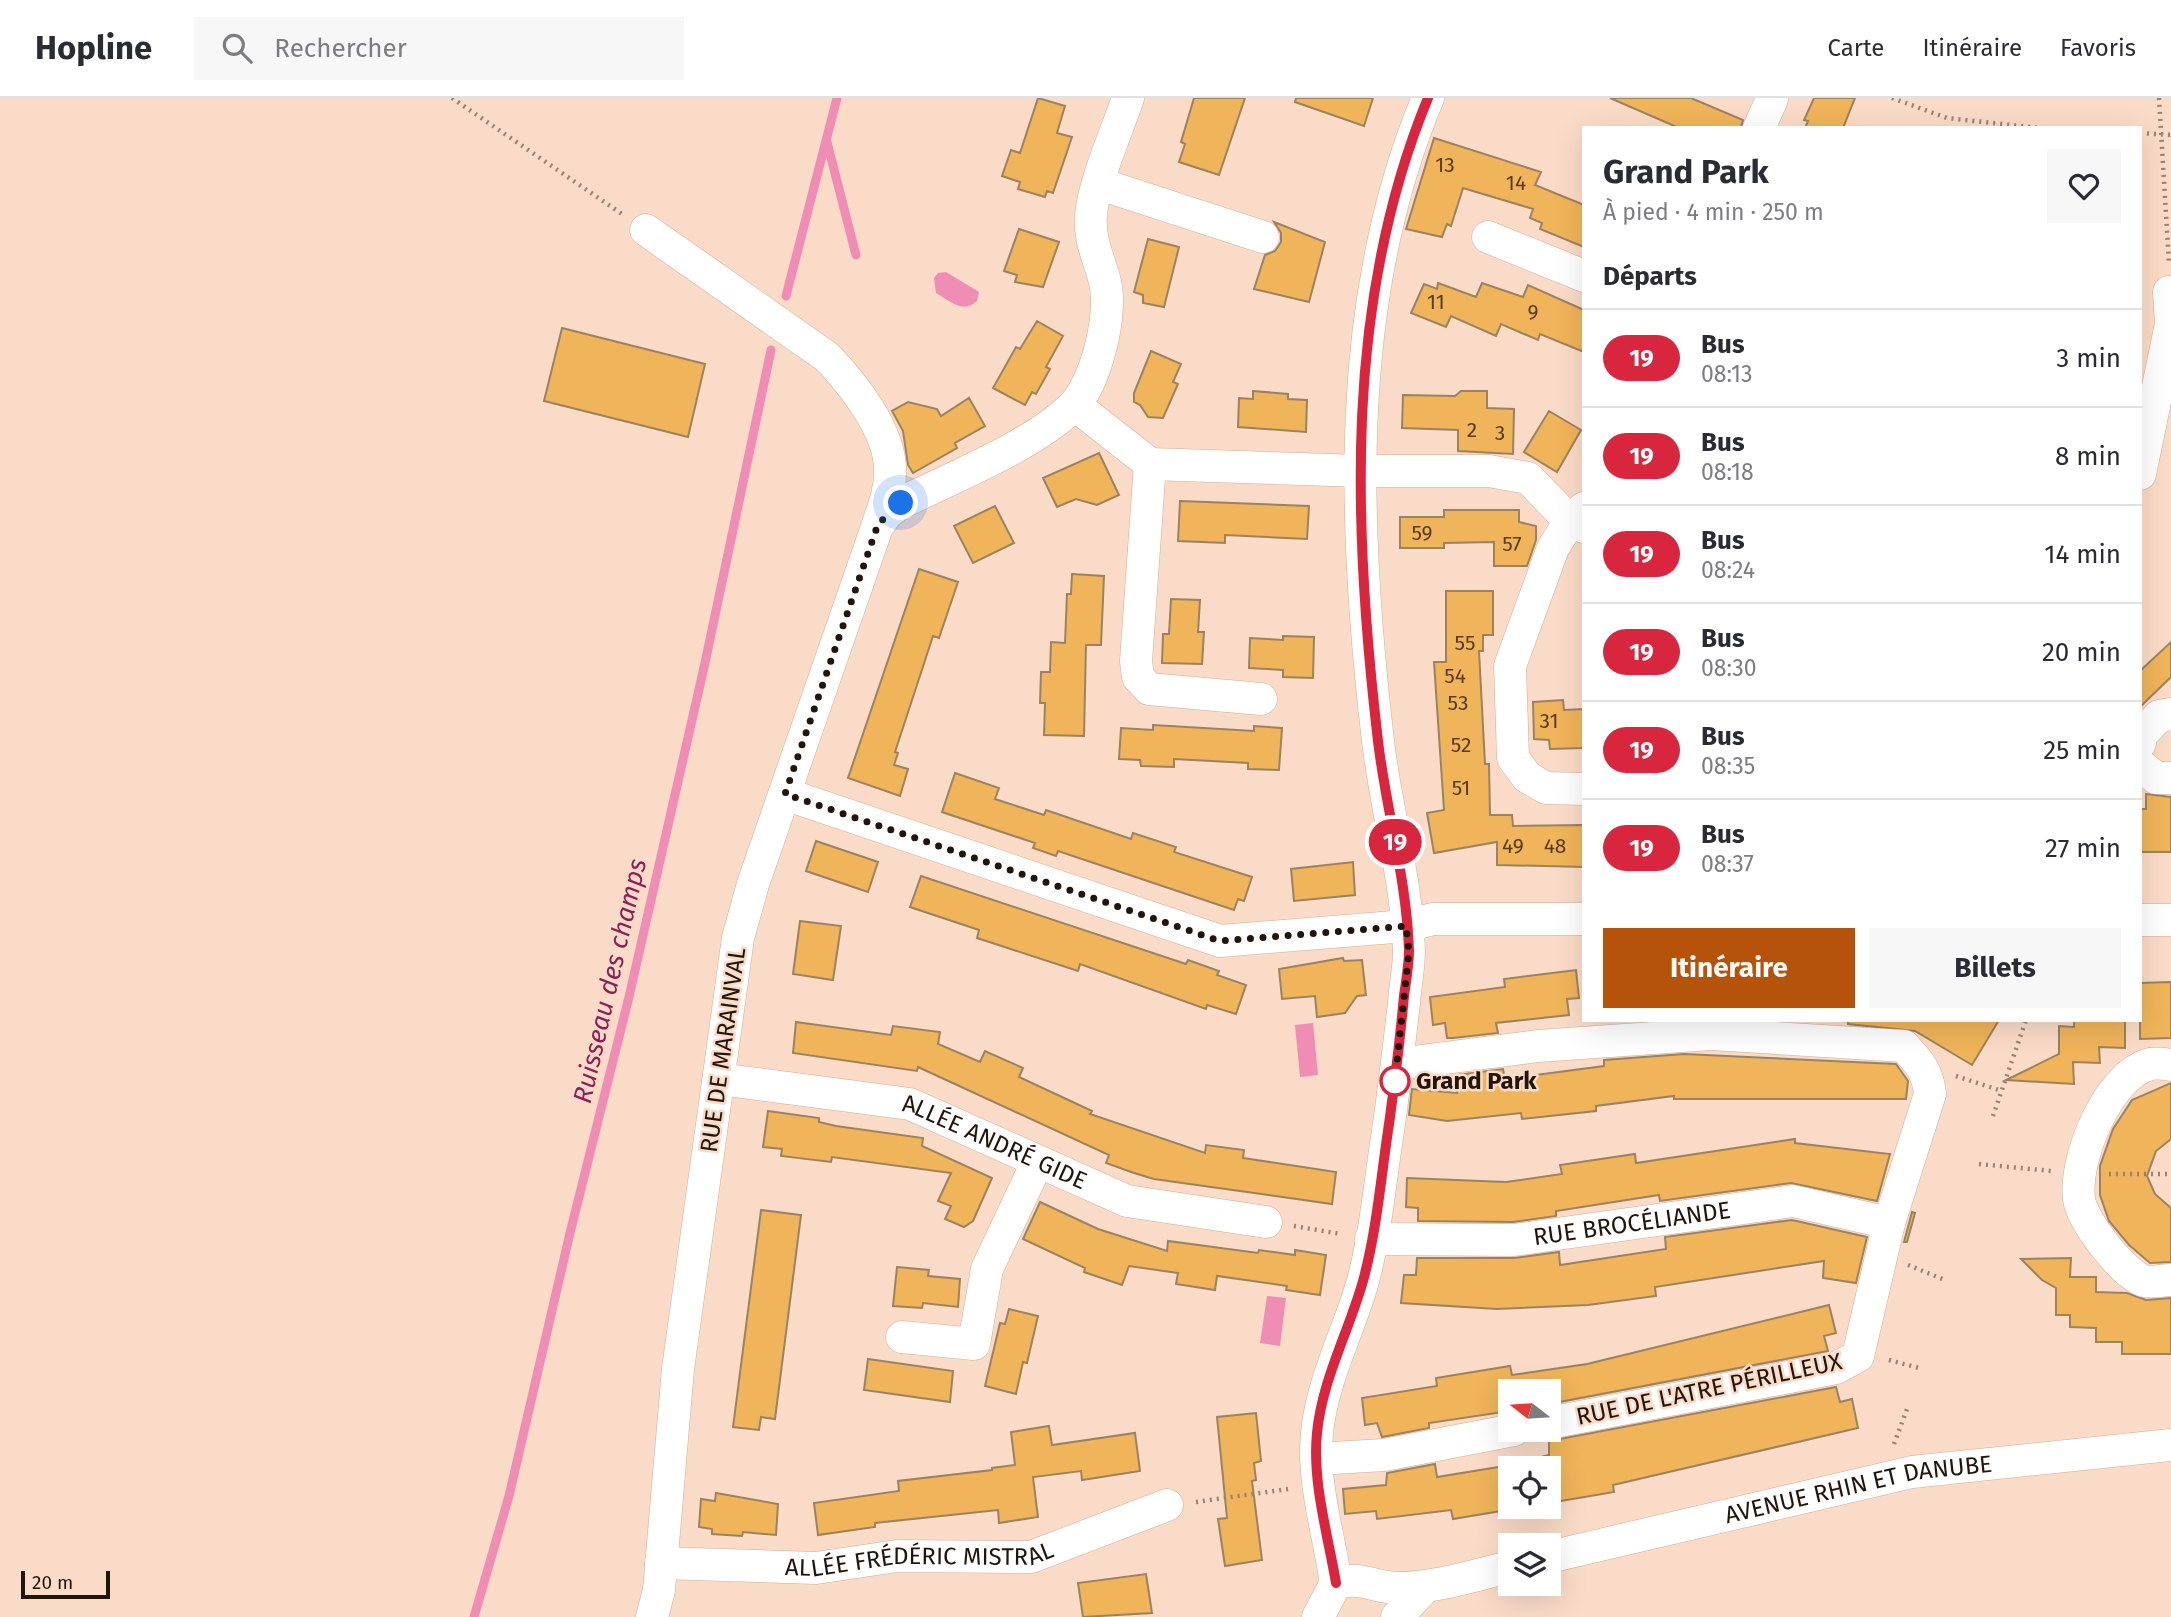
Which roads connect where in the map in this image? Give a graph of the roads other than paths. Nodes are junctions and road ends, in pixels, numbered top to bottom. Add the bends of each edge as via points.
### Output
1 (1128, 98) edge
2 (1428, 98) edge
3 (1774, 98) edge
4 (1760, 126) edge
5 (1100, 184) junction
6 (646, 230) road end
7 (1263, 237) dead end
8 (1488, 237) dead end
9 (1582, 275) edge
10 (2169, 292) road end
11 (1075, 405) junction
12 (1150, 464) junction
13 (2142, 464) edge
14 (1361, 471) junction
15 (1579, 519) edge
16 (876, 530) junction
17 (1261, 699) dead end
18 (2171, 715) edge
19 (2142, 734) edge
20 (2142, 767) edge
21 (2171, 778) edge
22 (1582, 789) edge
23 (785, 794) junction
24 (1582, 919) edge
25 (2171, 919) edge
26 (2142, 920) edge
27 (1406, 926) junction
28 (1398, 1064) junction
29 (2171, 1065) edge
30 (719, 1079) junction
31 (1037, 1163) junction
32 (1266, 1222) road end
33 (1889, 1223) junction
34 (1371, 1239) junction
35 (2171, 1280) edge
36 (902, 1337) dead end
37 (1561, 1421) edge
38 (1498, 1433) edge
39 (2171, 1445) edge
40 (1318, 1472) junction
41 (1167, 1505) road end
42 (1561, 1555) edge
43 (1498, 1569) edge
44 (1336, 1583) junction
45 (1425, 1587) junction
46 (658, 1597) edge
47 (1318, 1617) edge
48 (1397, 1617) edge

1 - 5 street
2 - 14 street via 1391,209 1376,277 1367,345
3 - 4 street
5 - 7 street
5 - 11 street via 1090,233 1109,311 1095,365
6 - 16 street, RUE DE MARAINVAL via 827,357 848,379 868,409 891,469
8 - 9 street
10 - 13 street via 2171,324
11 - 12 street
11 - 16 street via 1047,429 901,503
12 - 14 street
12 - 17 street via 1138,677 1149,689
14 - 15 street via 1489,471 1528,478
14 - 27 street via 1364,603
15 - 22 street via 1553,548 1510,666 1513,758 1527,777 1546,788
16 - 23 street, RUE DE MARAINVAL
18 - 19 street via 2159,716
20 - 21 street via 2156,778
23 - 27 street via 1220,941
23 - 30 street, RUE DE MARAINVAL via 738,938
24 - 27 street via 1433,919
25 - 26 street
27 - 28 street via 1409,952
28 - 33 street via 1538,1046 1711,1034 1904,1046 1929,1078 1930,1094
28 - 34 street
29 - 35 street via 2150,1064 2124,1079 2097,1118 2082,1161 2079,1200 2108,1253 2144,1280
30 - 31 street, ALLÉE ANDRÉ GIDE via 910,1104
30 - 46 street, RUE DE MARAINVAL via 678,1369
31 - 32 street, ALLÉE ANDRÉ GIDE via 1128,1201
31 - 36 street via 986,1269 974,1344
33 - 34 street, RUE BROCÉLIANDE via 1793,1201 1514,1240
33 - 37 street, RUE DE L'ATRE PÉRILLEUX via 1858,1356 1836,1367
34 - 40 street via 1317,1432
38 - 40 street
39 - 42 street, AVENUE RHIN ET DANUBE via 1912,1472
40 - 44 street
41 - 46 street, ALLÉE FRÉDÉRIC MISTRAL via 1031,1557 897,1556
43 - 45 street
44 - 45 street via 1355,1578 1385,1588
44 - 47 street
45 - 48 street

